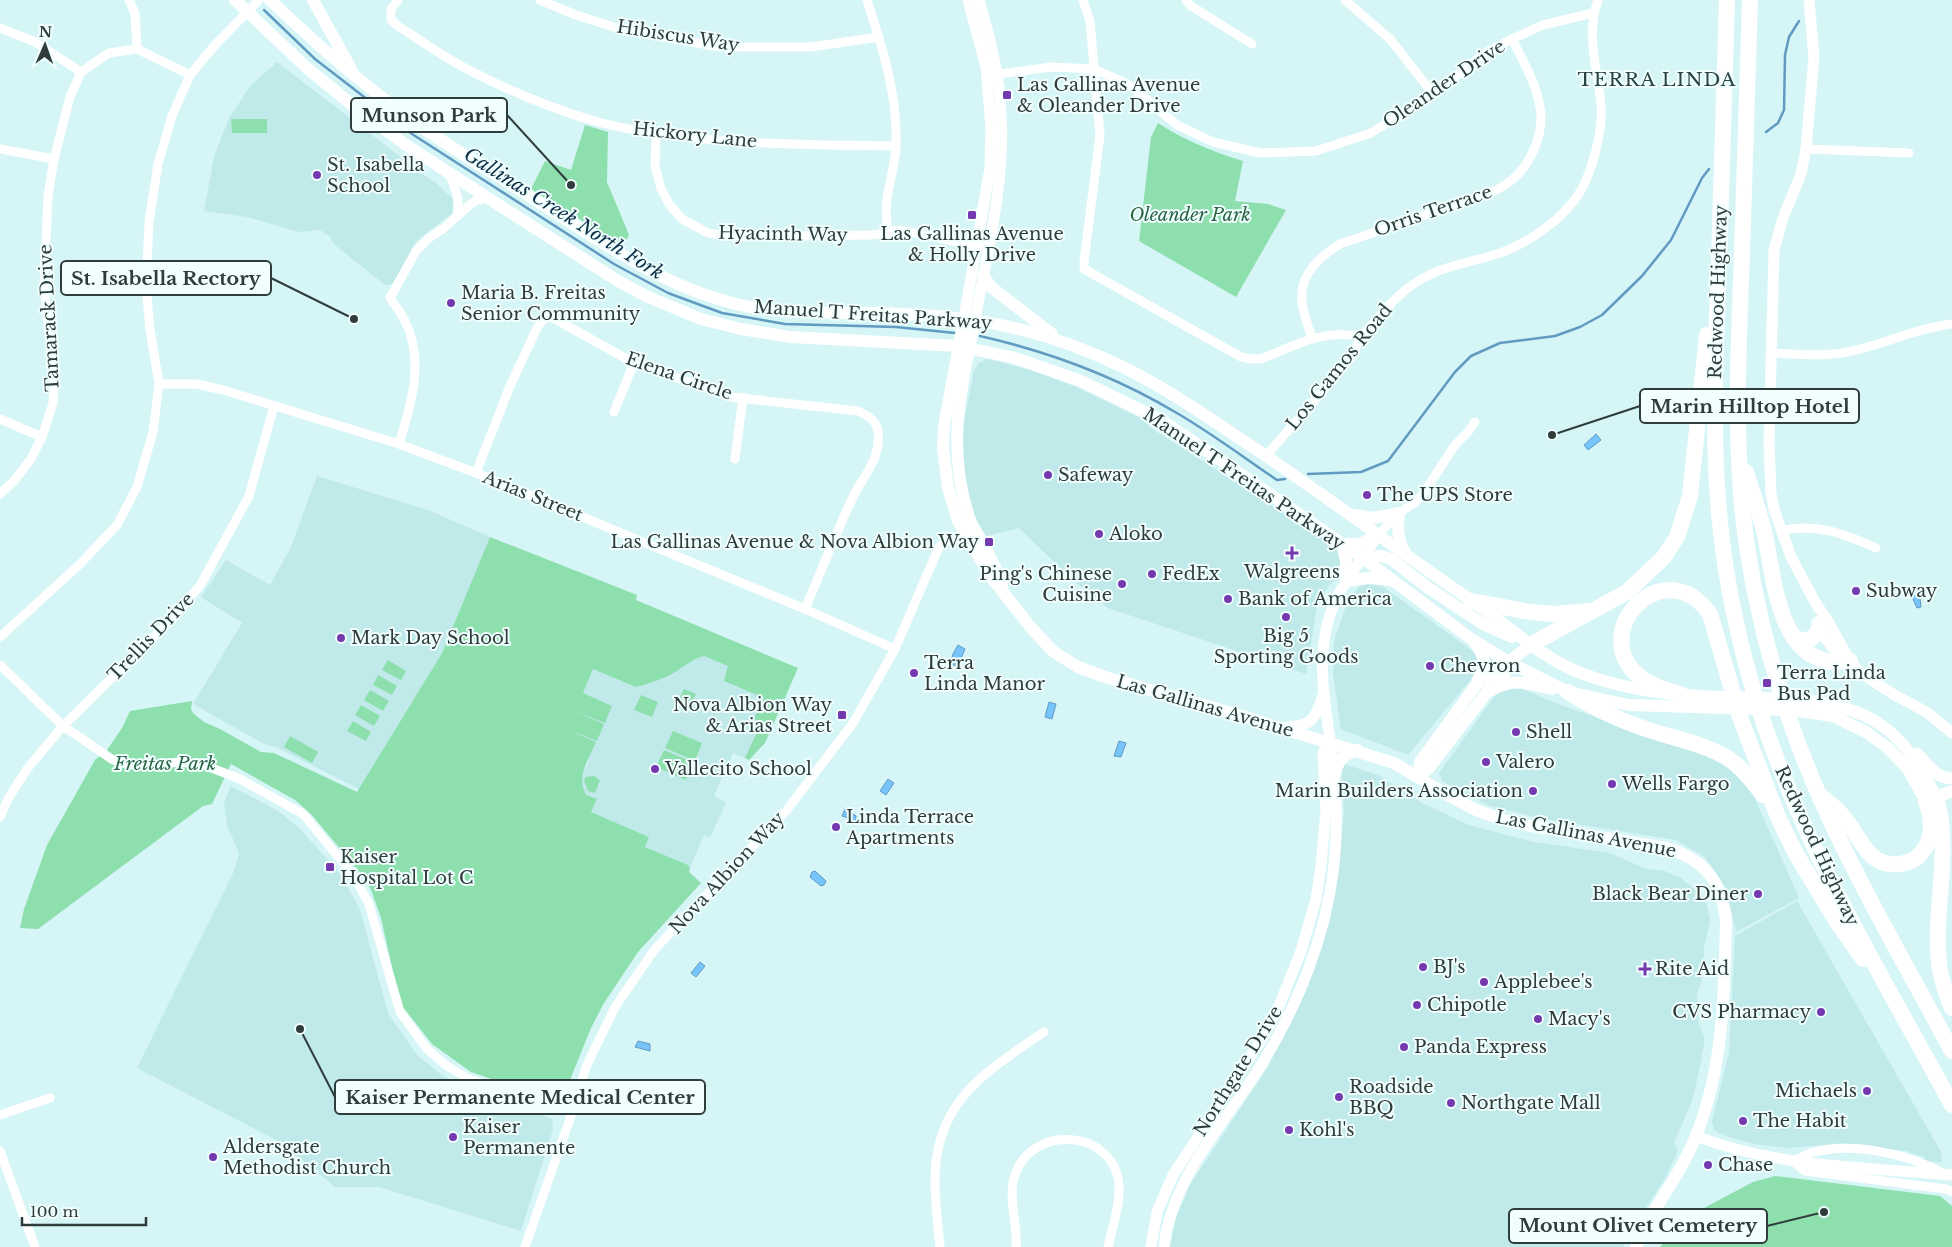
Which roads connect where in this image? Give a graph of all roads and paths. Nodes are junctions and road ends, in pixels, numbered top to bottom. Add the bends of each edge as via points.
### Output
1 (129, 0) edge
2 (235, 0) edge
3 (259, 0) edge
4 (270, 0) edge
5 (312, 0) edge
6 (398, 0) edge
7 (540, 0) edge
8 (867, 0) edge
9 (968, 0) edge
10 (979, 0) edge
11 (1083, 0) edge
12 (1186, 0) edge
13 (1345, 0) edge
14 (1598, 0) edge
15 (1727, 0) edge
16 (1750, 0) edge
17 (1762, 0) edge
18 (1809, 0) edge
19 (247, 12) junction
20 (1593, 13) junction
21 (0, 28) edge
22 (879, 37) junction
23 (1512, 39) junction
24 (1252, 44) dead end
25 (137, 49) junction
26 (1094, 69) junction
27 (81, 72) junction
28 (190, 75) junction
29 (992, 75) junction
30 (1748, 75) junction
31 (355, 76) junction
32 (1433, 94) junction
33 (656, 135) junction
34 (896, 146) junction
35 (0, 148) edge
36 (1806, 149) junction
37 (1909, 153) dead end
38 (54, 159) junction
39 (449, 173) junction
40 (488, 198) junction
41 (457, 216) junction
42 (889, 232) junction
43 (1719, 234) junction
44 (983, 248) junction
45 (983, 275) junction
46 (1952, 324) edge
47 (967, 333) junction
48 (1360, 338) junction
49 (1060, 340) junction
50 (1312, 340) junction
51 (1770, 353) junction
52 (634, 363) junction
53 (159, 384) junction
54 (743, 398) junction
55 (274, 406) junction
56 (614, 412) dead end
57 (0, 419) edge
58 (1475, 422) dead end
59 (42, 437) junction
60 (398, 444) junction
61 (956, 447) junction
62 (1738, 447) junction
63 (943, 448) junction
64 (1266, 456) junction
65 (735, 459) dead end
66 (476, 473) junction
67 (0, 494) edge
68 (1399, 514) junction
69 (1350, 515) junction
70 (969, 531) junction
71 (1781, 531) junction
72 (1378, 535) junction
73 (1342, 544) junction
74 (1876, 548) dead end
75 (1406, 555) junction
76 (1363, 558) junction
77 (1391, 580) junction
78 (1346, 582) junction
79 (1471, 601) junction
80 (1816, 604) junction
81 (805, 609) junction
82 (1593, 611) junction
83 (1819, 624) junction
84 (0, 637) edge
85 (1470, 638) junction
86 (1794, 638) junction
87 (1530, 645) junction
88 (895, 649) junction
89 (1850, 661) junction
90 (1509, 662) junction
91 (0, 665) edge
92 (1476, 684) junction
93 (1325, 690) junction
94 (1488, 692) junction
95 (1568, 692) junction
96 (1682, 695) junction
97 (1718, 702) junction
98 (1823, 708) junction
99 (63, 726) junction
100 (1280, 728) junction
101 (1952, 733) edge
102 (1899, 740) junction
103 (1329, 742) junction
104 (1358, 750) junction
105 (1334, 773) junction
106 (1418, 776) junction
107 (1952, 778) edge
108 (1952, 790) edge
109 (1816, 791) junction
110 (1931, 799) junction
111 (0, 817) edge
112 (1778, 818) junction
113 (1316, 899) junction
114 (1328, 903) junction
115 (1952, 1008) edge
116 (1907, 1022) junction
117 (1044, 1032) dead end
118 (1952, 1051) edge
119 (50, 1098) dead end
120 (1952, 1105) edge
121 (572, 1113) junction
122 (0, 1115) edge
123 (1696, 1136) junction
124 (0, 1151) edge
125 (1793, 1161) junction
126 (1928, 1166) junction
127 (1952, 1177) edge
128 (1910, 1184) junction
129 (1952, 1192) edge
130 (1643, 1231) junction
131 (35, 1247) edge
132 (526, 1247) edge
133 (940, 1247) edge
134 (1016, 1247) edge
135 (1108, 1247) edge
136 (1151, 1247) edge
137 (1164, 1247) edge
138 (1629, 1247) edge
139 (1636, 1247) edge

1 - 25 street via 135,13
2 - 19 main road, Manuel T Freitas Parkway
3 - 19 street
4 - 31 main road, Manuel T Freitas Parkway
5 - 31 main road
6 - 33 street, Hickory Lane via 391,9 391,20 465,68 546,105 601,123
7 - 22 street, Hibiscus Way via 623,30 720,47 811,47
8 - 22 street
9 - 29 street, Las Gallinas Avenue
10 - 29 street, Las Gallinas Avenue
11 - 26 street via 1090,21
12 - 24 street
13 - 32 street via 1392,40
14 - 20 street, Los Gamos Road
15 - 43 highway, Redwood Highway
16 - 30 highway, Redwood Highway
17 - 30 highway
18 - 36 street via 1814,57
19 - 28 street
19 - 39 main road, Manuel T Freitas Parkway via 362,113
20 - 23 street, Oleander Drive via 1543,26
20 - 48 street, Los Gamos Road via 1592,47 1601,105 1600,131 1595,156 1580,192 1555,220 1531,238 1501,253 1430,275 1406,288
21 - 27 street via 35,42
22 - 34 street via 892,91
23 - 32 street, Oleander Drive via 1485,53
23 - 50 street, Orris Terrace via 1541,109 1533,152 1518,174 1487,194 1340,244 1324,254 1308,273 1303,287 1302,302
25 - 27 street via 109,53
25 - 28 street
26 - 29 street, Oleander Drive via 1052,67
26 - 32 street, Oleander Drive via 1128,84 1177,125 1213,142 1260,153 1316,151 1371,133
26 - 50 street via 1100,135 1084,269 1241,356 1261,359
27 - 38 street, Tamarack Drive via 70,97
28 - 53 street via 172,116 158,164 149,222 146,286
29 - 44 street, Las Gallinas Avenue via 990,168
30 - 62 highway, Redwood Highway
31 - 47 main road, Manuel T Freitas Parkway via 420,126 656,276 707,296 747,306 793,313 901,314
33 - 34 street, Hickory Lane via 774,143
33 - 42 street, Hyacinth Way via 655,165 661,189 682,218 708,233 756,237
34 - 42 street via 885,209
35 - 38 street
36 - 37 street
36 - 51 street via 1801,174 1782,218 1774,250
38 - 59 street, Tamarack Drive via 44,286 54,380 52,403
39 - 40 main road, Manuel T Freitas Parkway
39 - 41 street via 459,196
40 - 41 street via 474,202
40 - 47 main road, Manuel T Freitas Parkway via 640,293 701,319 741,330 790,337
41 - 60 street via 416,251 390,298 405,321 412,340 414,361 412,404
42 - 44 street, Hyacinth Way via 900,230
43 - 82 highway via 1692,483 1683,522 1664,557 1646,576 1622,596
43 - 116 highway, Redwood Highway via 1714,398 1717,485 1726,571 1740,640 1764,724 1795,805 1832,884
44 - 45 street, Las Gallinas Avenue
44 - 47 street, Las Gallinas Avenue
45 - 47 street, Las Gallinas Avenue
45 - 49 main road via 991,287
46 - 51 street via 1847,352
47 - 49 main road, Manuel T Freitas Parkway via 1007,325
47 - 61 main road, Las Gallinas Avenue
47 - 63 main road, Las Gallinas Avenue via 947,408
47 - 73 main road, Manuel T Freitas Parkway via 1015,358 1051,369 1163,421
48 - 50 street via 1328,334
48 - 64 street, Los Gamos Road via 1352,357
49 - 64 main road, Manuel T Freitas Parkway via 1171,393
51 - 71 street via 1768,444 1771,493
52 - 54 street, Elena Circle via 731,397
52 - 56 street
52 - 66 street, Elena Circle via 555,319 544,319 510,386
53 - 55 street, Arias Street via 196,384
53 - 84 street via 153,432 137,487 117,525
54 - 65 street
54 - 81 street, Elena Circle via 858,411 872,417 878,427 876,454 852,498
55 - 60 street, Arias Street
55 - 99 street, Trellis Drive via 248,496 201,584 173,618
57 - 59 street
58 - 68 street, Northgate Drive via 1424,494
59 - 67 street, Tamarack Drive via 31,459
60 - 66 street, Arias Street
61 - 63 main road
61 - 70 main road, Las Gallinas Avenue
62 - 86 highway via 1764,530 1783,616
62 - 109 highway, Redwood Highway via 1745,532 1762,624 1785,706
63 - 70 main road, Las Gallinas Avenue via 948,488 958,521
64 - 69 main road, Manuel T Freitas Parkway
66 - 81 street, Arias Street
68 - 69 main road via 1374,518
68 - 72 street, Northgate Drive
68 - 75 main road via 1398,534
69 - 72 main road, Manuel T Freitas Parkway
70 - 88 street, Nova Albion Way via 939,547
70 - 100 main road, Las Gallinas Avenue via 996,568 1004,593 1054,652 1078,667 1108,678
71 - 74 street via 1811,527 1846,534
71 - 80 street
72 - 73 main road via 1360,544
72 - 75 main road, Manuel T Freitas Parkway
72 - 76 street, Northgate Drive
73 - 76 main road, Manuel T Freitas Parkway
73 - 78 main road
75 - 79 main road, Manuel T Freitas Parkway
76 - 77 main road, Manuel T Freitas Parkway
76 - 78 street, Northgate Drive
76 - 87 main road via 1381,556 1391,559 1483,624
77 - 78 main road via 1368,578
77 - 85 main road, Manuel T Freitas Parkway
78 - 93 street, Northgate Drive via 1329,616 1322,659
79 - 82 highway via 1545,613
79 - 87 main road, Manuel T Freitas Parkway
80 - 83 street
80 - 89 street
81 - 88 street, Arias Street
82 - 87 highway
83 - 86 highway via 1818,634 1812,639
83 - 89 street via 1839,655
85 - 90 main road, Manuel T Freitas Parkway
85 - 92 main road via 1485,662
86 - 89 highway via 1813,656 1831,662
87 - 90 main road
87 - 96 main road, Manuel T Freitas Parkway via 1571,670 1594,678 1638,690
88 - 121 street, Nova Albion Way via 853,723 786,811 656,949 615,1007 589,1060
89 - 101 street via 1862,674 1928,713
90 - 92 main road via 1495,666
90 - 94 main road
90 - 95 main road, Manuel T Freitas Parkway
91 - 99 street
92 - 106 main road via 1420,762
93 - 100 street via 1311,721 1306,725
93 - 103 street, Northgate Drive
94 - 95 main road via 1513,682
94 - 106 main road via 1429,768
95 - 97 main road, Manuel T Freitas Parkway via 1629,705
95 - 112 highway via 1596,709 1642,728 1703,746 1730,759 1750,777
96 - 97 main road, Manuel T Freitas Parkway
96 - 112 highway via 1639,677 1622,648 1628,615 1641,600 1658,592 1674,590 1691,596 1710,614 1740,717
97 - 98 main road, Manuel T Freitas Parkway via 1795,700
98 - 102 main road, Manuel T Freitas Parkway via 1845,708 1861,714
98 - 110 main road, Manuel T Freitas Parkway via 1888,748
99 - 111 street, Trellis Drive via 27,768
99 - 121 street via 113,760 145,766 179,762 212,767 303,814 354,876 369,904 400,1012 427,1049 446,1066 469,1079
100 - 103 main road, Las Gallinas Avenue
102 - 107 main road via 1937,774
102 - 110 main road, Manuel T Freitas Parkway via 1921,770
103 - 104 main road, Las Gallinas Avenue
103 - 105 street, Northgate Drive
103 - 113 street, Northgate Drive via 1323,753 1326,810
104 - 105 main road via 1346,754
104 - 106 main road, Las Gallinas Avenue
105 - 114 street, Northgate Drive via 1336,822
106 - 123 main road, Las Gallinas Avenue via 1458,801 1503,820 1667,848 1684,853 1713,877 1725,906 1723,1015 1714,1080
108 - 110 main road
109 - 110 highway via 1843,816 1867,853 1891,864 1914,860 1926,847 1932,826
109 - 118 highway, Redwood Highway
110 - 115 highway via 1942,816 1946,843 1938,956 1942,982
112 - 116 highway via 1837,922
113 - 114 street
113 - 136 street, Northgate Drive via 1301,951 1279,1006 1251,1056 1173,1175 1157,1212
114 - 137 street, Northgate Drive via 1314,956 1291,1011 1262,1063 1184,1182 1170,1216
116 - 120 highway, Redwood Highway
117 - 133 street via 996,1064 971,1086 946,1125 938,1153 935,1182
119 - 122 street
121 - 132 street, Nova Albion Way
123 - 125 street via 1745,1153
123 - 130 main road, Las Gallinas Avenue via 1673,1183
124 - 131 street
125 - 126 street via 1811,1153 1833,1150 1881,1151
125 - 127 street
125 - 128 street via 1805,1171
126 - 127 street
126 - 128 street via 1921,1178
128 - 129 street
130 - 138 main road
130 - 139 main road
134 - 135 street via 1013,1195 1018,1170 1034,1149 1061,1138 1076,1139 1101,1151 1116,1173 1118,1200

